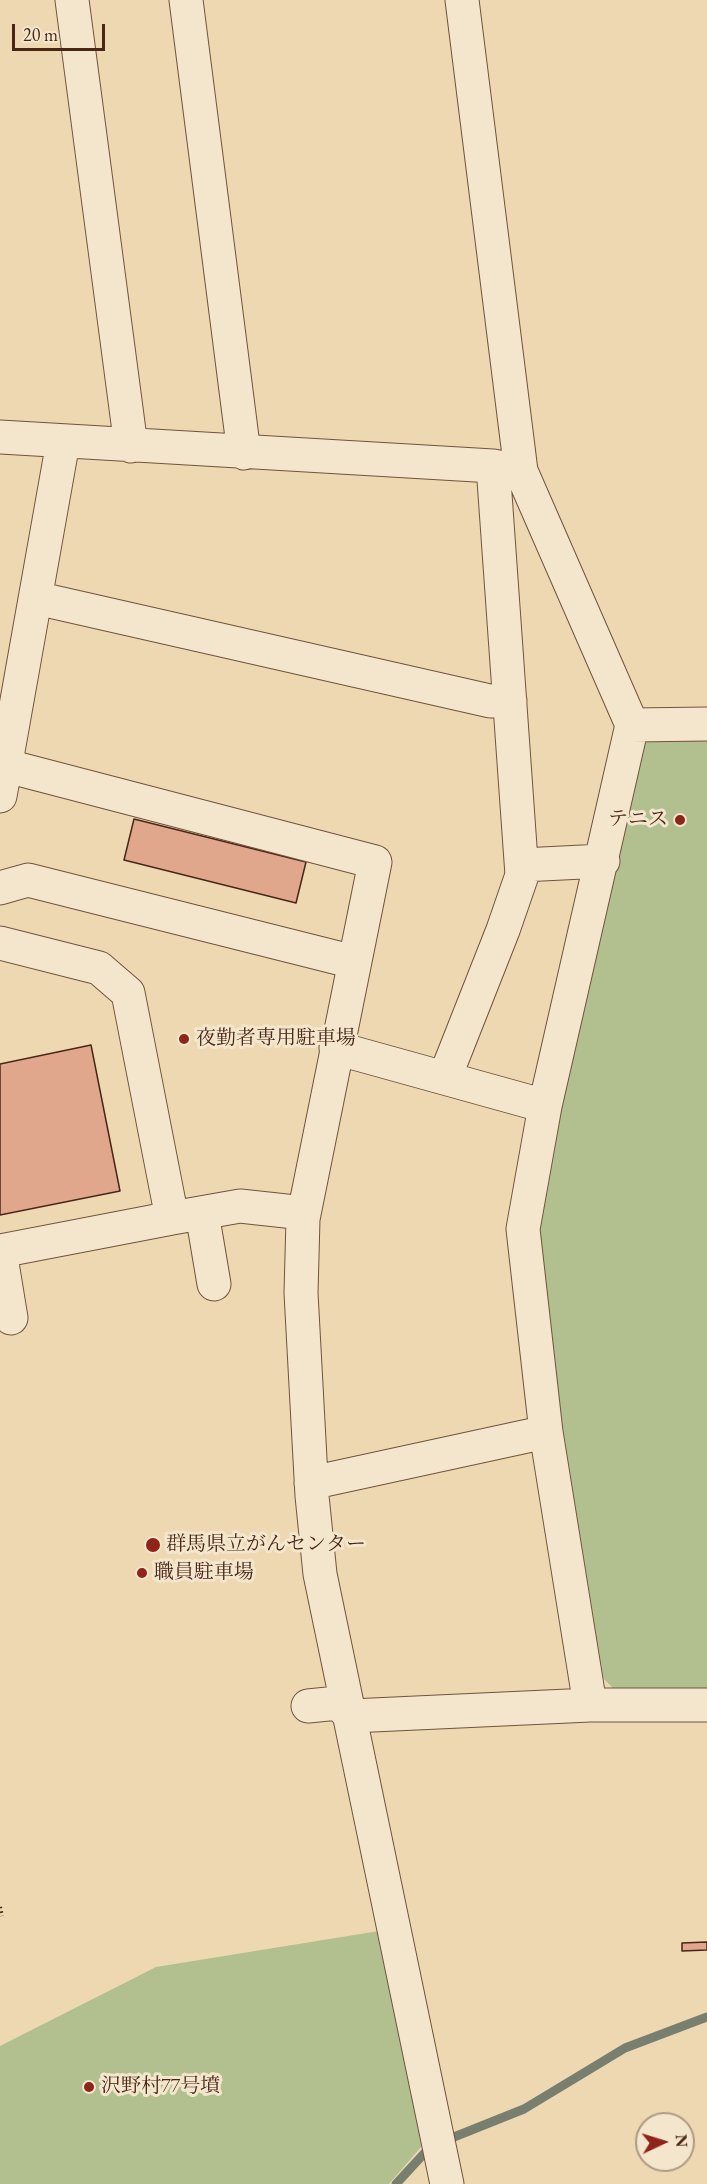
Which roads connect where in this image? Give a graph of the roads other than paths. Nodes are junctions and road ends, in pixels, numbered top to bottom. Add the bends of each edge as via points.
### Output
1 (72, 0) edge
2 (186, 0) edge
3 (462, 0) edge
4 (0, 437) edge
5 (63, 442) junction
6 (131, 446) junction
7 (244, 453) junction
8 (507, 468) junction
9 (36, 598) junction
10 (510, 701) junction
11 (707, 724) edge
12 (632, 725) junction
13 (3, 781) edge
14 (603, 861) junction
15 (522, 865) junction
16 (0, 888) edge
17 (0, 943) edge
18 (354, 962) junction
19 (336, 1048) junction
20 (445, 1077) junction
21 (545, 1106) junction
22 (187, 1215) junction
23 (303, 1219) junction
24 (0, 1251) edge
25 (214, 1284) dead end
26 (11, 1318) dead end
27 (546, 1432) junction
28 (311, 1483) junction
29 (590, 1705) junction
30 (707, 1705) edge
31 (308, 1706) dead end
32 (351, 1716) junction
33 (447, 2184) edge

1 - 6 street
2 - 7 street
3 - 8 street
4 - 5 street
5 - 6 street
5 - 9 street
6 - 7 street
7 - 8 street
8 - 10 street
8 - 12 street
9 - 10 street via 490,701
9 - 13 street
10 - 15 street
11 - 12 street
12 - 14 street
13 - 18 street via 375,862
14 - 15 street
14 - 21 street
15 - 20 street via 503,930
16 - 18 street via 28,880
17 - 22 street via 99,968 128,993
18 - 19 street
19 - 20 street
19 - 23 street
20 - 21 street
21 - 27 street via 523,1229
22 - 23 street via 240,1206 295,1212
22 - 24 street
22 - 25 street
23 - 28 street via 302,1293
24 - 26 street
27 - 28 street
27 - 29 street
28 - 32 street via 320,1574
29 - 30 street
29 - 32 street
31 - 32 street via 338,1702
32 - 33 street

